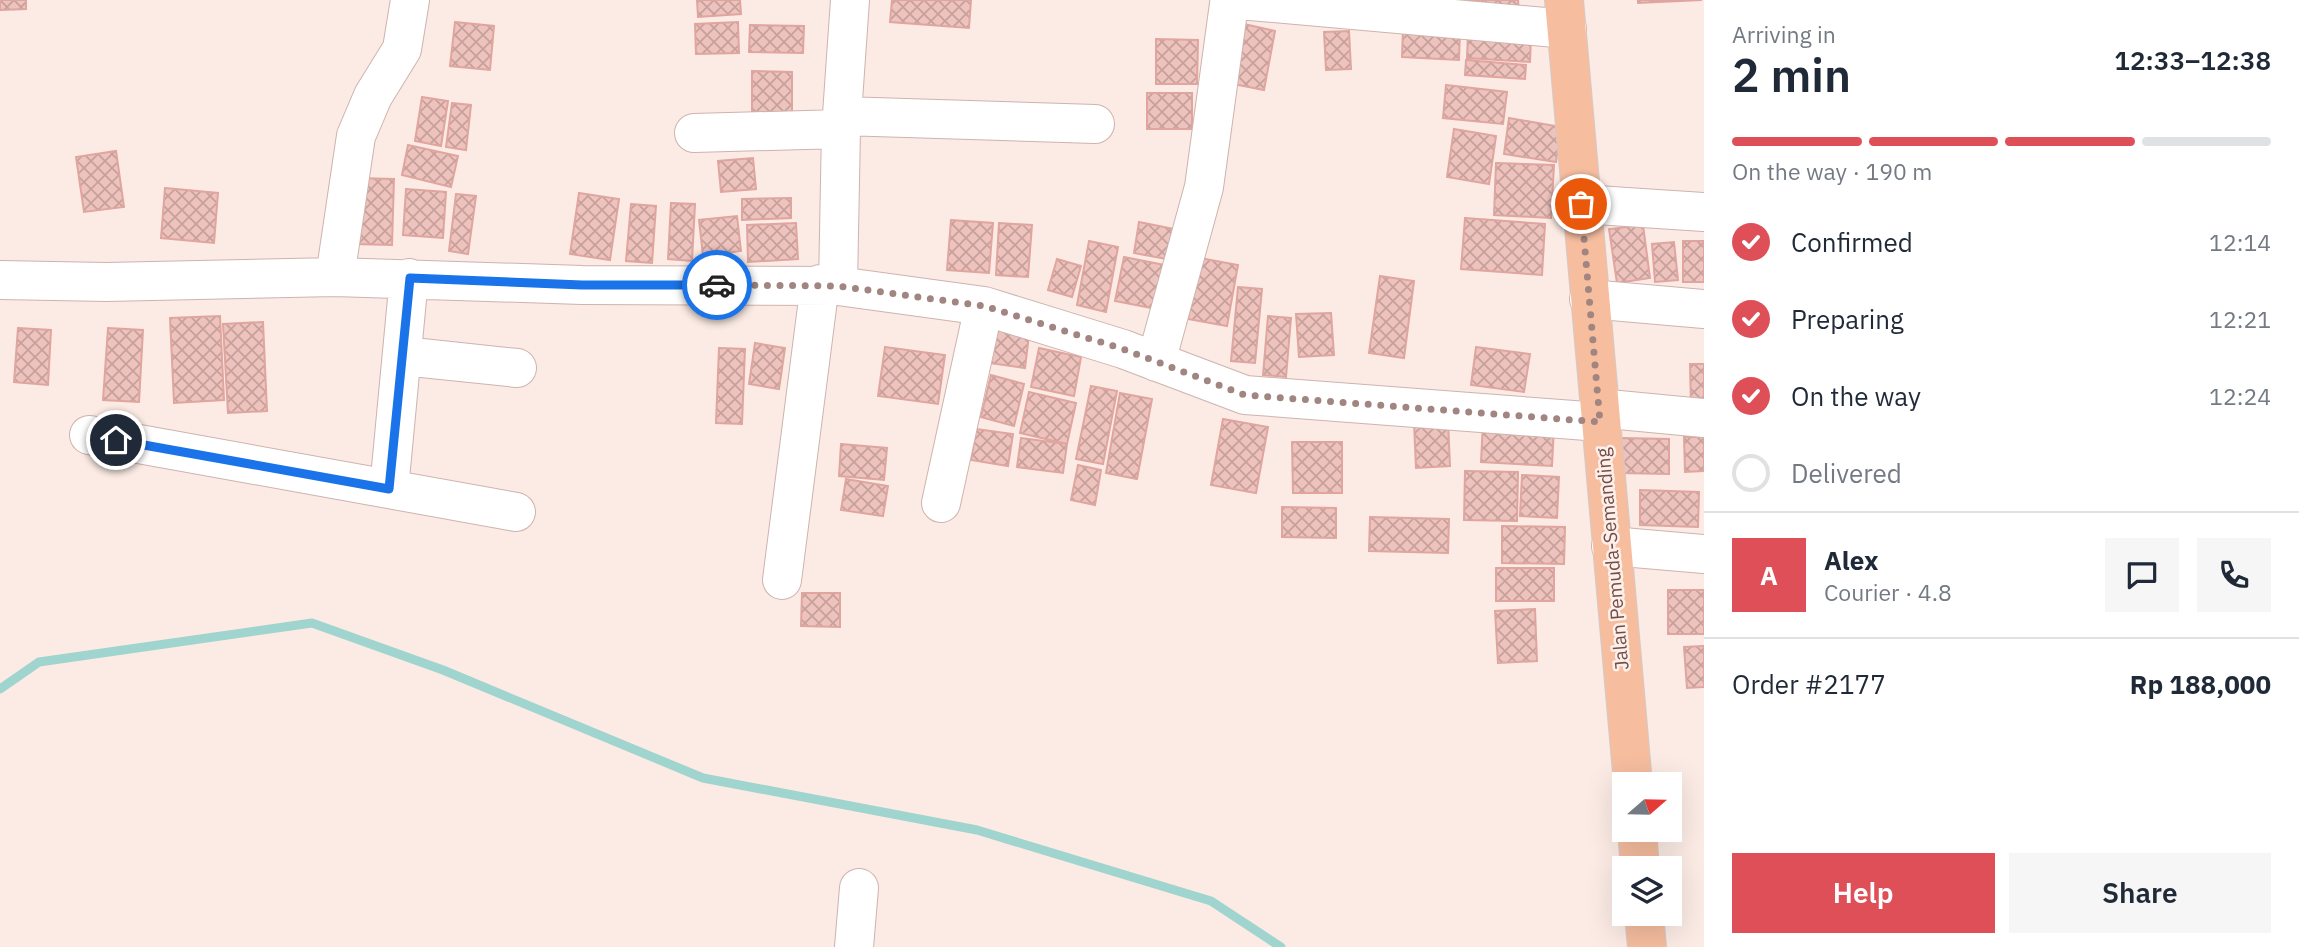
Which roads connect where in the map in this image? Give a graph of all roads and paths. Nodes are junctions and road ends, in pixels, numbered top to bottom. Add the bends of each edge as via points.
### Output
1 (410, 0) edge
2 (850, 0) edge
3 (1566, 14) edge
4 (842, 122) junction
5 (1095, 124) dead end
6 (694, 132) dead end
7 (1581, 204) junction
8 (1704, 212) edge
9 (335, 276) junction
10 (410, 278) junction
11 (0, 280) edge
12 (829, 285) junction
13 (1590, 299) junction
14 (984, 306) junction
15 (1704, 309) edge
16 (403, 356) junction
17 (1156, 362) junction
18 (517, 368) dead end
19 (1599, 415) junction
20 (1704, 418) edge
21 (89, 435) dead end
22 (389, 489) junction
23 (941, 503) dead end
24 (516, 512) dead end
25 (1611, 546) junction
26 (1704, 554) edge
27 (782, 580) dead end
28 (1632, 772) edge
29 (859, 888) dead end
30 (1645, 926) edge
31 (854, 947) edge
32 (1647, 947) edge

1 - 9 street via 402,49 373,96 356,136
2 - 4 street
3 - 7 main road, Jalan Pemuda-Semanding
3 - 17 street via 1239,0 1229,4 1205,187
4 - 5 street
4 - 6 street
4 - 12 street
7 - 8 street
7 - 13 main road, Jalan Pemuda-Semanding
9 - 10 street
9 - 11 street
10 - 12 street via 582,285
10 - 16 street
12 - 14 street
12 - 27 street
13 - 15 street
13 - 19 main road, Jalan Pemuda-Semanding
14 - 17 street
14 - 23 street
16 - 18 street
16 - 22 street
17 - 19 street via 1245,395
19 - 20 street
19 - 25 main road, Jalan Pemuda-Semanding
21 - 22 street
22 - 24 street
25 - 26 street
25 - 28 main road, Jalan Pemuda-Semanding
29 - 31 street
30 - 32 main road

